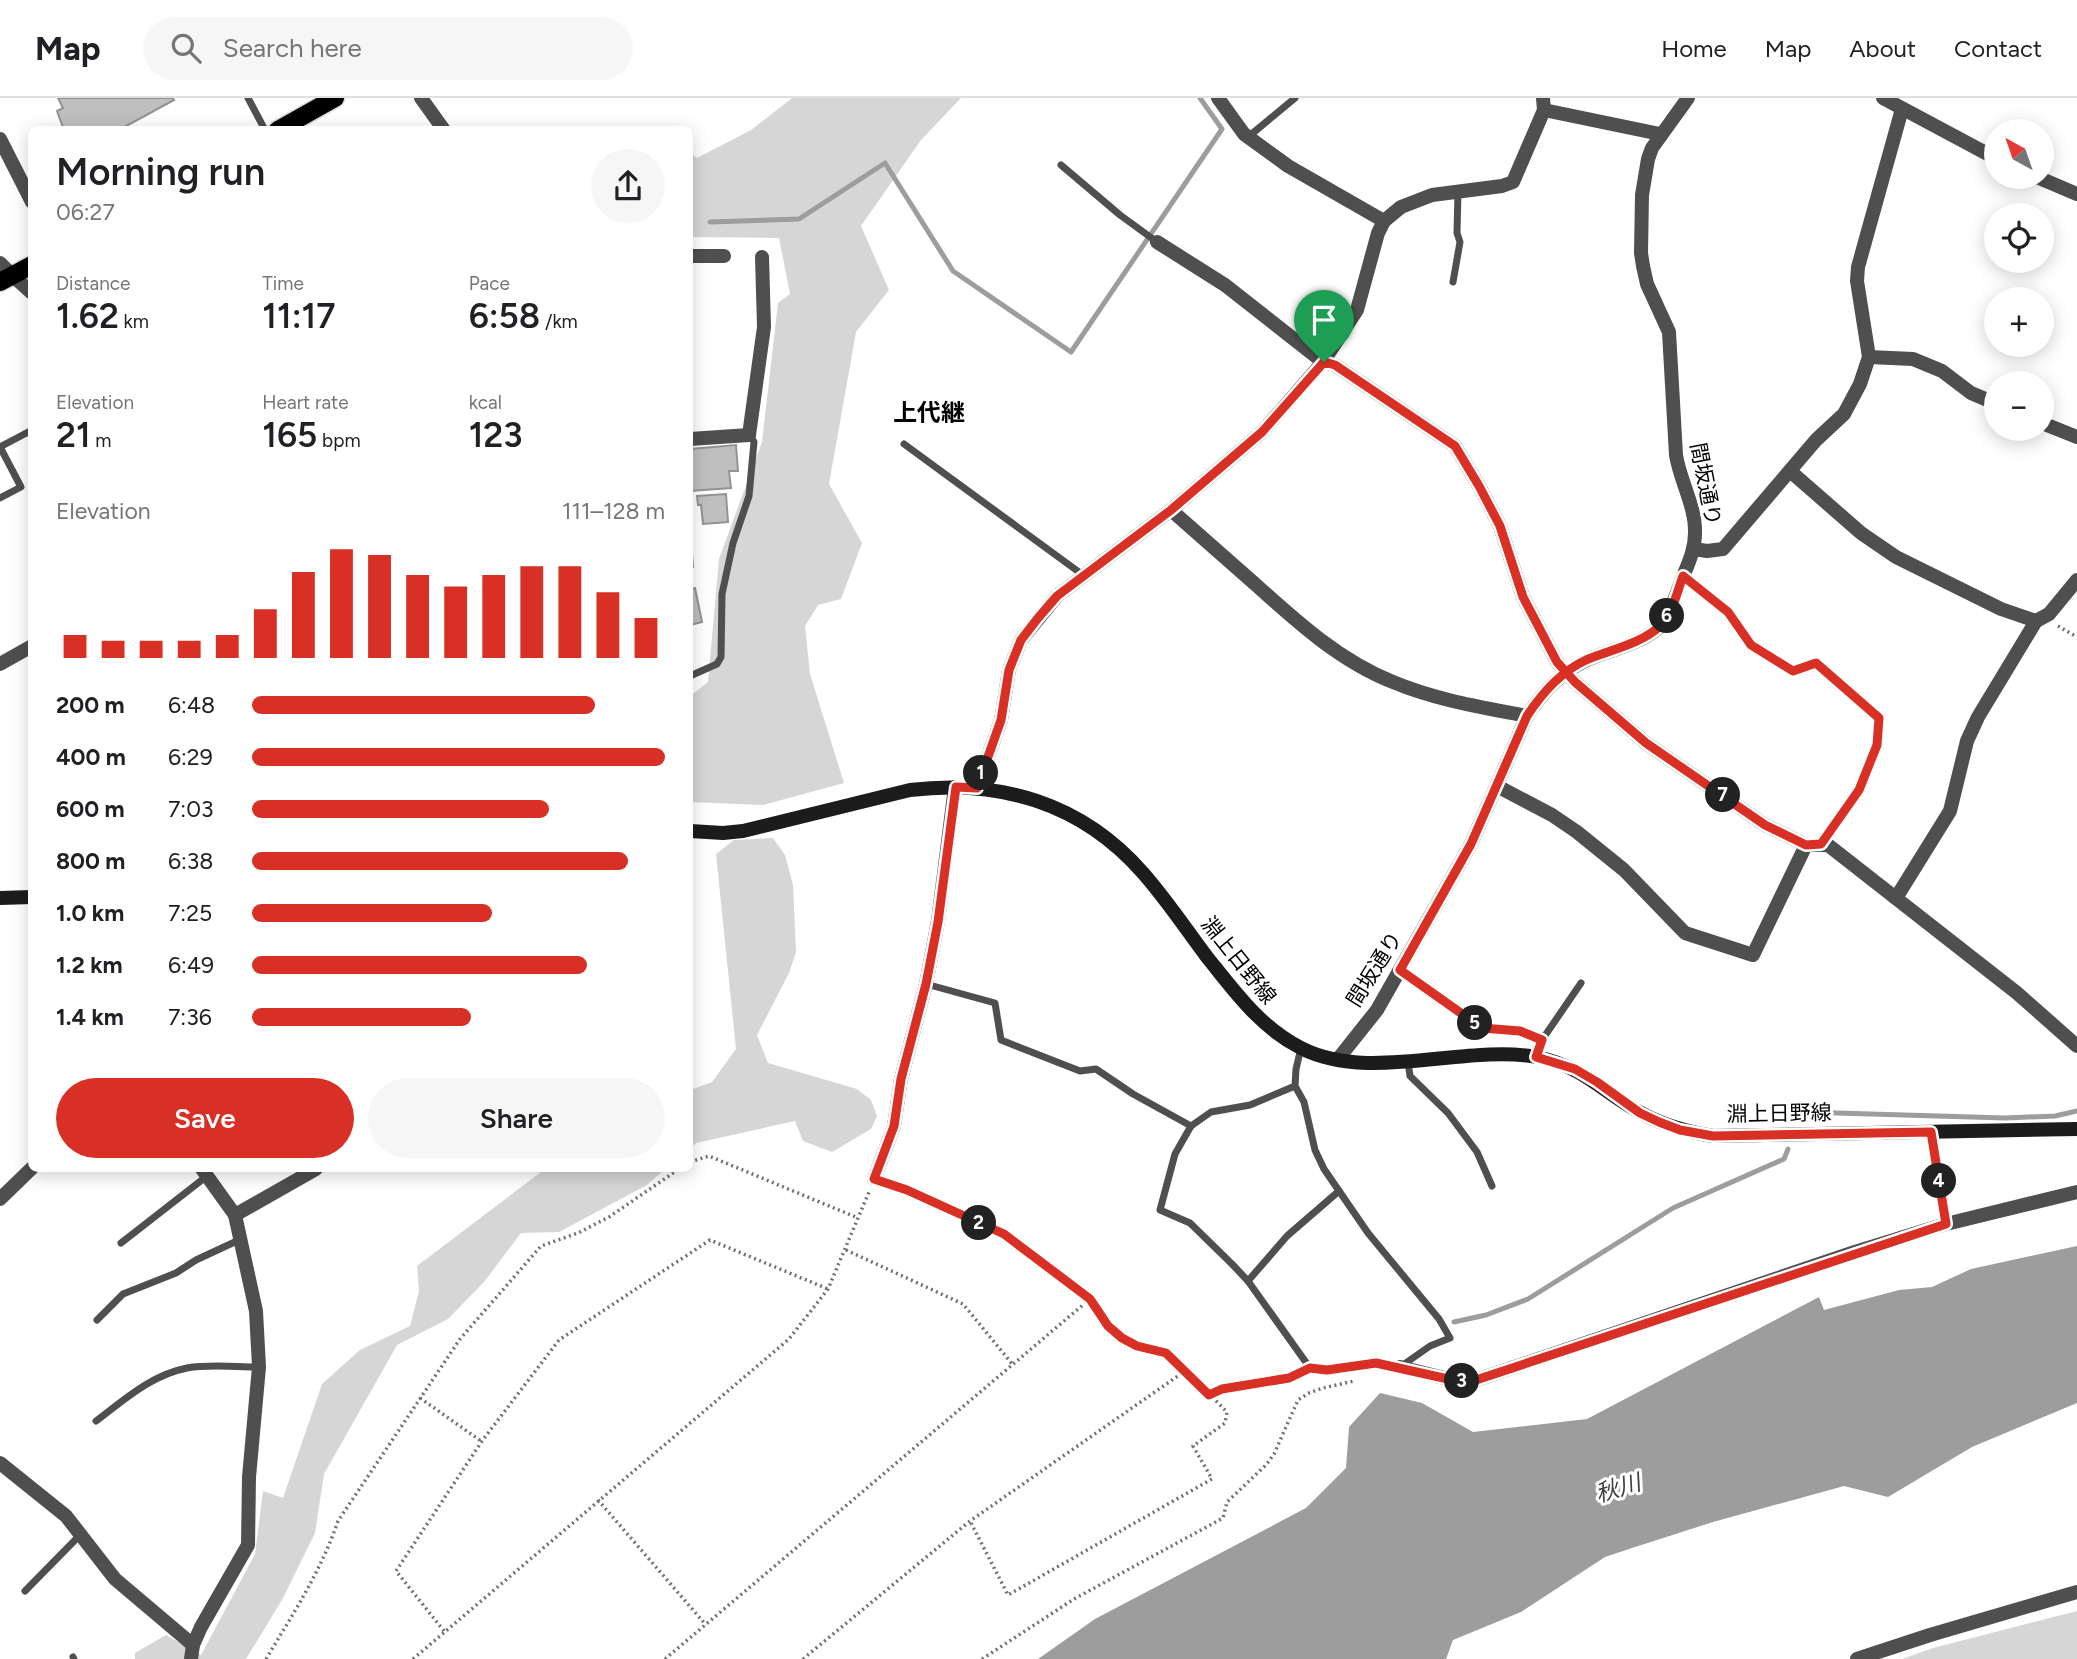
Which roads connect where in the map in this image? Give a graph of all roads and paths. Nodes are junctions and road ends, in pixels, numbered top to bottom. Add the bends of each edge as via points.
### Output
1 (248, 98) edge
2 (335, 98) edge
3 (421, 98) edge
4 (1218, 98) edge
5 (1296, 98) edge
6 (1688, 98) edge
7 (1883, 98) edge
8 (1544, 104) edge
9 (1902, 109) junction
10 (263, 126) edge
11 (285, 126) edge
12 (441, 126) edge
13 (1660, 134) junction
14 (1248, 137) junction
15 (0, 139) edge
16 (1984, 152) edge
17 (1061, 165) dead end
18 (2054, 184) edge
19 (1458, 191) junction
20 (28, 194) edge
21 (2077, 194) edge
22 (1384, 221) junction
23 (1151, 238) joint
24 (693, 256) edge
25 (724, 256) dead end
26 (762, 257) dead end
27 (28, 266) edge
28 (4, 274) edge
29 (1453, 282) dead end
30 (28, 290) edge
31 (1869, 357) junction
32 (1324, 362) junction
33 (1984, 398) edge
34 (2054, 428) edge
35 (28, 432) edge
36 (750, 435) junction
37 (2077, 437) edge
38 (693, 439) edge
39 (904, 443) dead end
40 (1790, 471) junction
41 (0, 498) edge
42 (1171, 510) junction
43 (1694, 549) junction
44 (1083, 575) junction
45 (1683, 576) junction
46 (2077, 580) edge
47 (2035, 621) junction
48 (28, 648) edge
49 (0, 664) edge
50 (1566, 672) junction
51 (693, 675) edge
52 (1527, 716) junction
53 (1497, 786) junction
54 (956, 787) junction
55 (977, 788) junction
56 (693, 831) edge
57 (1814, 845) junction
58 (28, 897) edge
59 (0, 898) edge
60 (1896, 898) junction
61 (1400, 970) junction
62 (1581, 983) dead end
63 (926, 984) junction
64 (1542, 1040) junction
65 (2077, 1046) edge
66 (1301, 1048) junction
67 (1536, 1057) junction
68 (1338, 1059) junction
69 (1408, 1061) junction
70 (1296, 1086) junction
71 (1191, 1126) junction
72 (2077, 1129) edge
73 (1931, 1132) junction
74 (693, 1162) edge
75 (28, 1172) edge
76 (311, 1172) edge
77 (676, 1172) edge
78 (204, 1173) edge
79 (874, 1179) junction
80 (1492, 1186) dead end
81 (1339, 1191) junction
82 (2077, 1192) edge
83 (0, 1199) edge
84 (235, 1214) junction
85 (858, 1218) junction
86 (1946, 1224) junction
87 (239, 1240) junction
88 (121, 1243) dead end
89 (845, 1250) junction
90 (1248, 1281) junction
91 (828, 1289) junction
92 (1090, 1299) junction
93 (97, 1320) dead end
94 (1370, 1364) junction
95 (1013, 1365) junction
96 (260, 1367) junction
97 (1400, 1367) junction
98 (1310, 1368) junction
99 (1185, 1371) junction
100 (1209, 1395) junction
101 (420, 1398) junction
102 (96, 1420) dead end
103 (482, 1441) junction
104 (0, 1463) edge
105 (598, 1500) junction
106 (970, 1521) junction
107 (81, 1535) junction
108 (24, 1591) dead end
109 (2077, 1592) edge
110 (706, 1625) junction
111 (445, 1632) junction
112 (192, 1652) edge
113 (266, 1659) edge
114 (413, 1659) edge
115 (665, 1659) edge
116 (803, 1659) edge
117 (982, 1659) edge
118 (1857, 1659) edge

1 - 10 lane
2 - 11 main road
3 - 12 street
4 - 14 street
5 - 14 lane
6 - 13 street, 間坂通り
7 - 9 street
8 - 13 street
8 - 19 street via 1513,182
9 - 16 street
9 - 31 street via 1858,267
13 - 43 street, 間坂通り via 1648,159 1642,195 1641,253 1647,284 1669,332 1676,455 1694,518
14 - 22 street via 1288,166
15 - 20 street
17 - 23 lane
18 - 21 street
19 - 22 street via 1411,202
19 - 29 lane via 1460,242
22 - 32 street via 1357,310
23 - 32 street via 1225,285
24 - 25 street
26 - 36 street via 764,327
27 - 28 main road
28 - 30 street
31 - 33 street via 1913,359 1942,371
31 - 40 street via 1844,414
32 - 42 street via 1262,432
32 - 50 street via 1455,446 1500,526 1523,597
34 - 37 street
35 - 41 lane via 0,447 21,486
36 - 38 street
36 - 51 lane via 754,442 749,496 722,594 721,657 717,664
39 - 44 lane
40 - 43 street via 1723,549
40 - 47 street via 1896,557
42 - 44 street
42 - 52 street via 1289,615 1364,669 1457,703
43 - 45 street, 間坂通り
44 - 55 street via 1057,596 1021,640 1009,670 1001,720
45 - 50 street, 間坂通り via 1661,624 1644,637
45 - 57 lane via 1728,612 1751,645 1793,671 1816,663 1879,718 1877,745 1859,790
46 - 47 street via 2049,614
47 - 60 street via 1978,716 1950,811
48 - 49 street
50 - 52 street, 間坂通り
50 - 57 street via 1646,743 1765,825
52 - 53 street, 間坂通り
53 - 57 street via 1577,832 1624,870 1685,933 1753,955
53 - 61 street, 間坂通り via 1471,844
54 - 55 main road, 淵上日野線
54 - 56 main road, 淵上日野線 via 910,790 743,831
54 - 63 street
55 - 66 main road, 淵上日野線 via 1038,800 1086,822 1106,837 1144,873 1241,1000 1269,1027
57 - 60 street via 1828,845
58 - 59 main road
60 - 65 street
61 - 64 lane via 1482,1028 1520,1031
61 - 68 street, 間坂通り via 1377,1010
62 - 64 lane
63 - 71 lane via 995,1003 1002,1040 1080,1071 1097,1069
63 - 79 street via 901,1079 894,1126
64 - 67 lane
66 - 68 main road, 淵上日野線
66 - 70 lane
67 - 69 main road, 淵上日野線
67 - 73 main road, 淵上日野線 via 1575,1069 1640,1113 1680,1130 1713,1136
68 - 69 main road, 淵上日野線
69 - 80 lane via 1410,1076 1463,1132
70 - 71 lane via 1250,1105 1211,1112
70 - 81 lane via 1315,1150
71 - 90 lane via 1175,1154 1160,1210 1190,1223
72 - 73 main road, 淵上日野線
73 - 86 lane
74 - 85 path via 709,1156
75 - 83 street
76 - 84 street
77 - 101 path via 609,1217 541,1245 460,1339
78 - 84 street
78 - 88 lane
79 - 85 path
79 - 92 path via 1004,1234
81 - 90 lane via 1287,1236
81 - 97 lane via 1450,1338
82 - 86 street
84 - 87 street
85 - 89 path
86 - 97 street via 1476,1380 1448,1379
87 - 93 lane via 123,1294
87 - 96 street via 256,1311
89 - 91 path
89 - 95 path via 963,1304
90 - 98 lane
91 - 103 path via 710,1240 559,1339
91 - 105 path via 789,1339
92 - 95 path
92 - 99 path via 1122,1338 1166,1353
94 - 97 lane
94 - 98 lane
94 - 117 path via 1354,1381 1309,1392 1298,1400 1274,1454 1227,1502 1223,1518 1074,1599
95 - 110 path
96 - 102 lane via 188,1368 161,1376
96 - 112 street via 249,1477 248,1545
98 - 100 path via 1289,1378
99 - 100 path
99 - 106 path
100 - 106 path via 1227,1412 1224,1423 1194,1446 1212,1479 1008,1595
101 - 103 path
101 - 113 path via 338,1521 315,1576
103 - 111 path via 396,1571
104 - 107 street via 66,1516
105 - 110 path
105 - 111 path
106 - 116 path
107 - 108 lane
107 - 112 street via 115,1579
109 - 118 street
110 - 115 path
111 - 114 path

